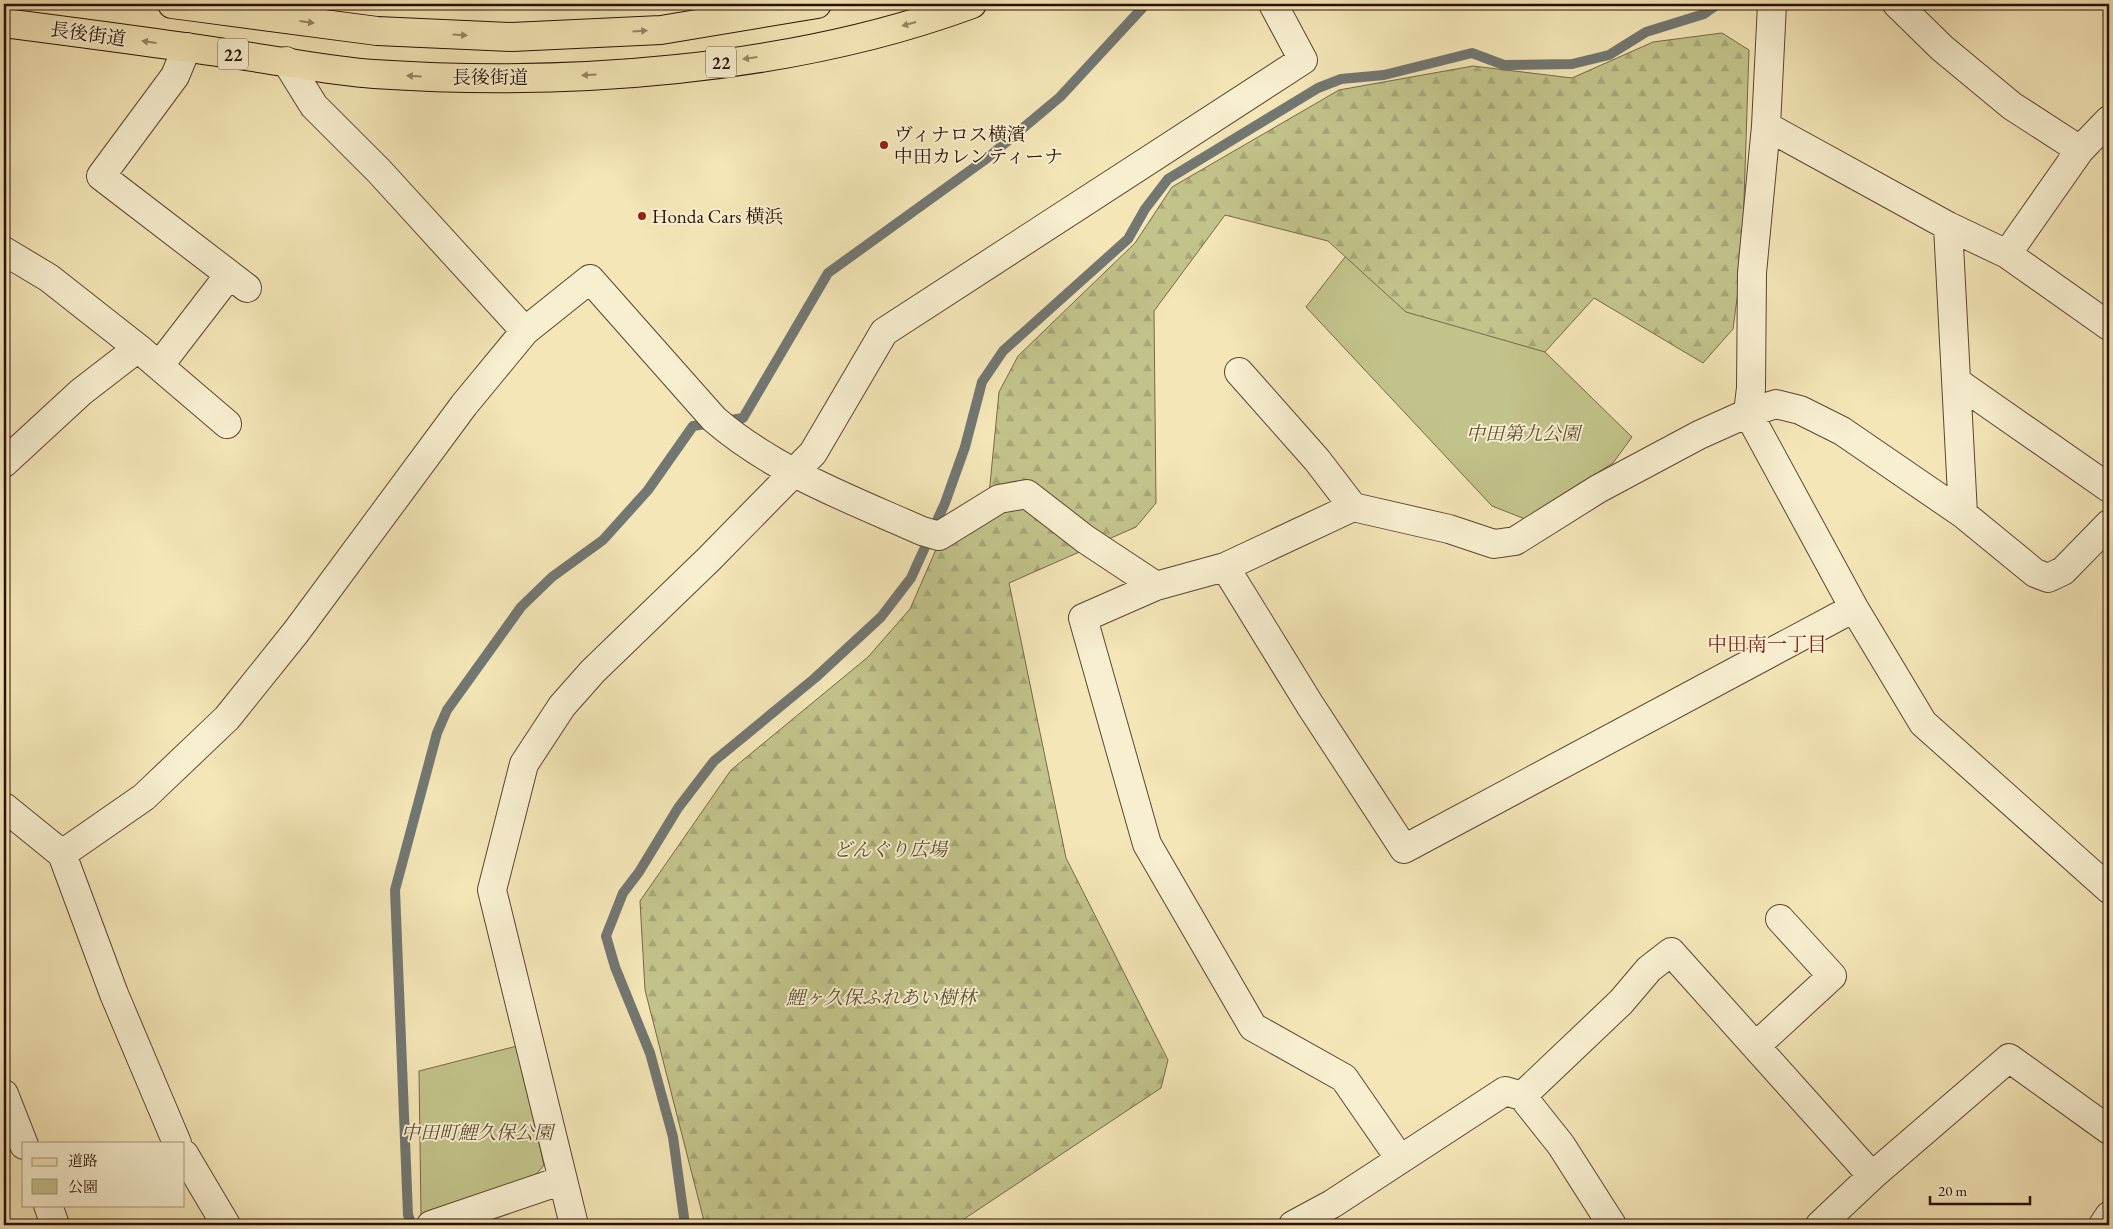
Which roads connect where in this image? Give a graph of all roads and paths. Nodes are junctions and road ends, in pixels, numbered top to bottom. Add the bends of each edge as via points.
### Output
1 (172, 4) edge
2 (817, 4) edge
3 (972, 4) edge
4 (1273, 4) edge
5 (1772, 4) edge
6 (1897, 4) edge
7 (214, 7) edge
8 (4, 23) edge
9 (186, 47) junction
10 (286, 61) junction
11 (2109, 120) edge
12 (1766, 126) junction
13 (2080, 150) junction
14 (1948, 226) junction
15 (4, 252) edge
16 (2007, 254) junction
17 (2109, 326) edge
18 (525, 331) junction
19 (138, 348) junction
20 (159, 366) junction
21 (1239, 372) dead end
22 (1957, 382) junction
23 (1748, 413) junction
24 (227, 424) dead end
25 (4, 463) edge
26 (794, 474) junction
27 (2109, 488) edge
28 (1353, 507) junction
29 (1963, 514) junction
30 (2109, 524) edge
31 (1225, 568) junction
32 (1156, 586) junction
33 (1854, 608) junction
34 (4, 807) edge
35 (62, 854) junction
36 (2109, 889) edge
37 (1780, 919) dead end
38 (1757, 1045) junction
39 (4, 1094) edge
40 (1522, 1096) junction
41 (2109, 1130) edge
42 (23, 1142) edge
43 (177, 1142) edge
44 (185, 1156) edge
45 (1400, 1159) junction
46 (1872, 1176) junction
47 (563, 1180) junction
48 (48, 1206) edge
49 (2109, 1216) edge
50 (1609, 1224) edge
51 (56, 1225) edge
52 (226, 1225) edge
53 (431, 1225) edge
54 (574, 1225) edge
55 (1293, 1225) edge
56 (1820, 1225) edge
57 (2103, 1225) edge

1 - 7 main road, 22
7 -> 2 main road, 22 via 377,31 512,37 660,30
3 -> 10 main road, 長後街道 / 22 via 808,50 663,70 510,79 463,78 372,74
4 - 26 street via 1303,60 884,332 813,453
5 - 12 street
6 - 13 street via 1942,48 2012,106
9 -> 8 main road, 長後街道 / 22
9 - 10 main road, 長後街道 / 22
9 - 20 street via 175,76 101,176 238,282
10 - 18 street via 314,106 379,171
11 - 13 street
12 - 14 street
12 - 23 street via 1752,273
13 - 16 street
14 - 16 street
14 - 22 street
15 - 19 street via 49,278
16 - 17 street
18 - 26 street via 590,279 714,419 736,438
18 - 35 street via 464,405 296,632 227,718 144,797
19 - 20 street
19 - 25 street via 81,392
20 - 24 street
21 - 28 street via 1317,460
22 - 27 street
22 - 29 street
23 - 28 street via 1699,435 1598,489 1515,541 1494,544 1449,529
23 - 29 street via 1776,404 1800,410 1842,431
23 - 33 street
26 - 32 street via 931,533 999,499 1027,494 1085,539
26 - 47 street via 594,671 562,706 524,764 492,890
28 - 31 street
29 - 30 street via 2035,573 2048,578 2063,571
31 - 32 street
31 - 33 street via 1404,849
32 - 45 street via 1083,618 1147,844 1253,1027 1344,1078
33 - 36 street via 1922,723
34 - 35 street
35 - 43 street via 114,994
37 - 38 street via 1832,976
38 - 40 street via 1672,952 1649,969 1621,1002
38 - 46 street
39 - 42 street
40 - 45 street via 1505,1091
40 - 50 street via 1561,1145
41 - 46 street via 2009,1058
44 - 52 street
45 - 55 street via 1332,1204
46 - 56 street
47 - 53 street
47 - 54 street
48 - 51 street
49 - 57 street

